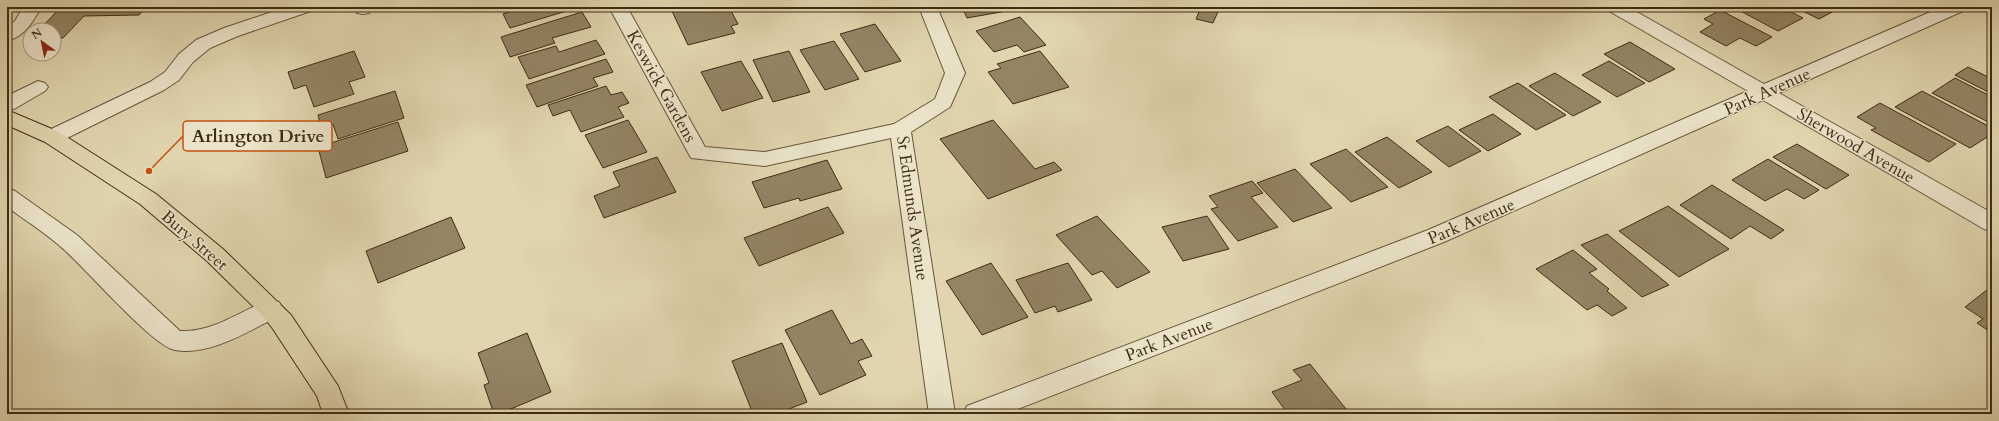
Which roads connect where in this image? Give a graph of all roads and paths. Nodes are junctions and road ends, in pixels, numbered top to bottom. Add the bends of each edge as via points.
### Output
1 (32, 7) edge
2 (305, 7) edge
3 (618, 7) edge
4 (928, 7) edge
5 (1615, 7) edge
6 (1957, 7) edge
7 (7, 35) edge
8 (38, 87) dead end
9 (1764, 93) junction
10 (7, 104) edge
11 (7, 117) edge
12 (900, 129) junction
13 (52, 136) junction
14 (7, 196) edge
15 (1992, 223) edge
16 (271, 309) junction
17 (336, 414) edge
18 (942, 414) edge
19 (976, 414) edge

1 - 7 street via 22,24
2 - 13 street via 203,44 186,58 172,76 157,86
3 - 12 street, Keswick Gardens via 698,153 765,159
4 - 12 street, St Edmunds Avenue via 955,73 943,103
5 - 9 street, Sherwood Avenue
6 - 9 street, Park Avenue
8 - 10 street
9 - 15 street, Sherwood Avenue
9 - 19 street, Park Avenue via 1436,236
11 - 13 main road, Bury Street
12 - 18 street, St Edmunds Avenue
13 - 16 main road, Bury Street via 148,199 215,255
14 - 16 street via 69,241 174,340 189,341 222,334
16 - 17 main road, Bury Street via 330,393

